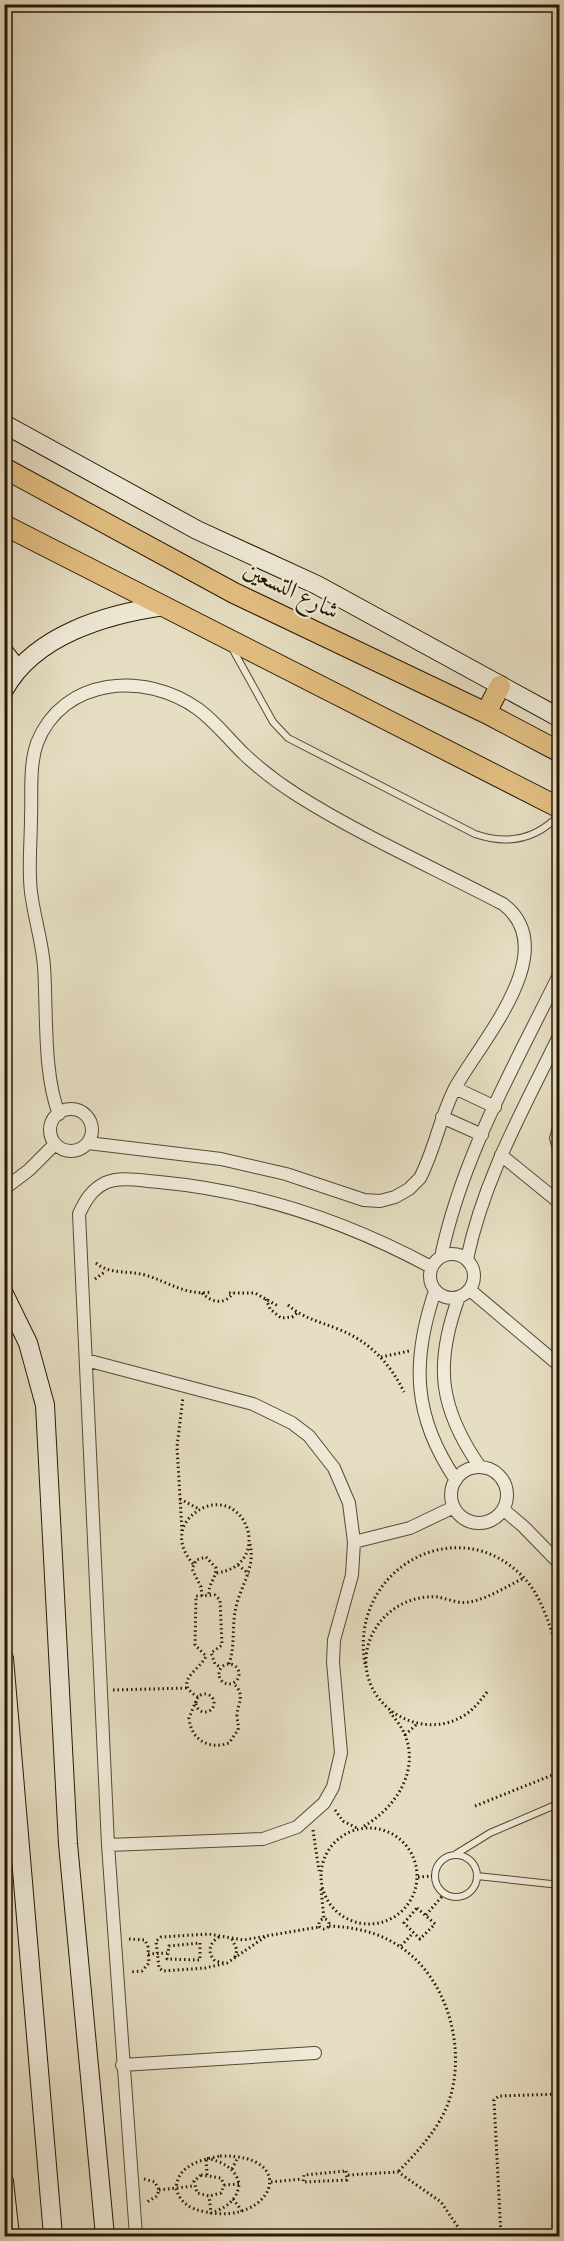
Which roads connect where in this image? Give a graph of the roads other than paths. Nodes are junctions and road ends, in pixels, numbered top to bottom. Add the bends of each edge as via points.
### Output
1 (4, 424) edge
2 (4, 468) edge
3 (4, 525) edge
4 (164, 606) junction
5 (226, 637) junction
6 (4, 652) edge
7 (18, 670) junction
8 (501, 686) junction
9 (4, 690) edge
10 (486, 713) junction
11 (560, 717) edge
12 (560, 752) edge
13 (560, 808) edge
14 (560, 814) edge
15 (560, 973) edge
16 (560, 1034) edge
17 (455, 1088) junction
18 (495, 1107) junction
19 (560, 1113) edge
20 (59, 1114) junction
21 (442, 1117) junction
22 (482, 1136) junction
23 (88, 1143) junction
24 (55, 1144) junction
25 (501, 1155) junction
26 (560, 1165) edge
27 (4, 1189) edge
28 (560, 1203) edge
29 (441, 1257) junction
30 (467, 1259) junction
31 (431, 1267) junction
32 (435, 1291) junction
33 (4, 1294) edge
34 (465, 1294) junction
35 (86, 1359) junction
36 (560, 1366) edge
37 (480, 1467) junction
38 (456, 1480) junction
39 (454, 1507) junction
40 (504, 1510) junction
41 (354, 1542) junction
42 (560, 1564) edge
43 (4, 1658) edge
44 (560, 1803) edge
45 (108, 1845) junction
46 (456, 1854) junction
47 (477, 1876) junction
48 (560, 1885) edge
49 (315, 2053) dead end
50 (122, 2065) junction
51 (4, 2181) edge
52 (6, 2210) edge
53 (10, 2236) edge
54 (53, 2236) edge
55 (105, 2236) edge
56 (136, 2236) edge

1 - 8 street via 189,526 317,585
2 - 10 main road, شارع التسعين via 234,593
3 - 4 main road
4 - 5 main road
4 - 7 street via 121,614 78,629 36,654
5 - 13 main road
5 - 14 lane via 273,722 297,743 491,839 523,838 538,832
6 - 7 street
7 - 9 street
8 - 10 main road
8 - 11 street
10 - 12 main road, شارع التسعين
15 - 18 street
16 - 25 street
17 - 18 street
17 - 20 street via 502,1020 529,960 529,934 514,911 297,795 261,769 200,710 183,699 146,686 107,686 80,695 56,712 36,746 33,765 30,883 44,962 51,1089
17 - 21 street
18 - 22 street
19 - 26 lane via 553,1138
20 - 23 street via 78,1110 86,1116 92,1134
20 - 24 street via 50,1128
21 - 22 street
21 - 23 street via 420,1178 409,1189 380,1201 364,1200 286,1174 222,1159
22 - 29 street via 458,1189
23 - 24 street via 72,1151
24 - 27 street
25 - 28 street
25 - 30 street via 482,1198
29 - 30 street via 459,1254
29 - 31 street
30 - 34 street via 474,1274
31 - 32 street via 429,1275
31 - 35 street via 398,1249 288,1206 211,1189 119,1179 94,1191 79,1214
32 - 34 street via 442,1296
32 - 38 street via 420,1344 418,1377 425,1421
33 - 55 street via 28,1343 45,1405 68,1844
34 - 36 street
34 - 37 street via 446,1335 444,1383 458,1432
35 - 41 street via 273,1412 309,1436 343,1485
35 - 45 street
37 - 38 street via 470,1468
37 - 40 street via 496,1472 506,1485
38 - 39 street via 451,1498
39 - 40 street via 465,1520 482,1524
39 - 41 street via 410,1528
40 - 42 street
41 - 45 street via 352,1575 334,1640 341,1753 333,1787 312,1816 297,1827 263,1839
43 - 54 street
44 - 46 lane via 490,1833
45 - 50 street
46 - 47 lane via 471,1860
46 - 47 lane via 440,1861 434,1876 439,1889 451,1897 466,1895
47 - 48 lane
49 - 50 street
50 - 56 street
51 - 52 street
52 - 53 street

